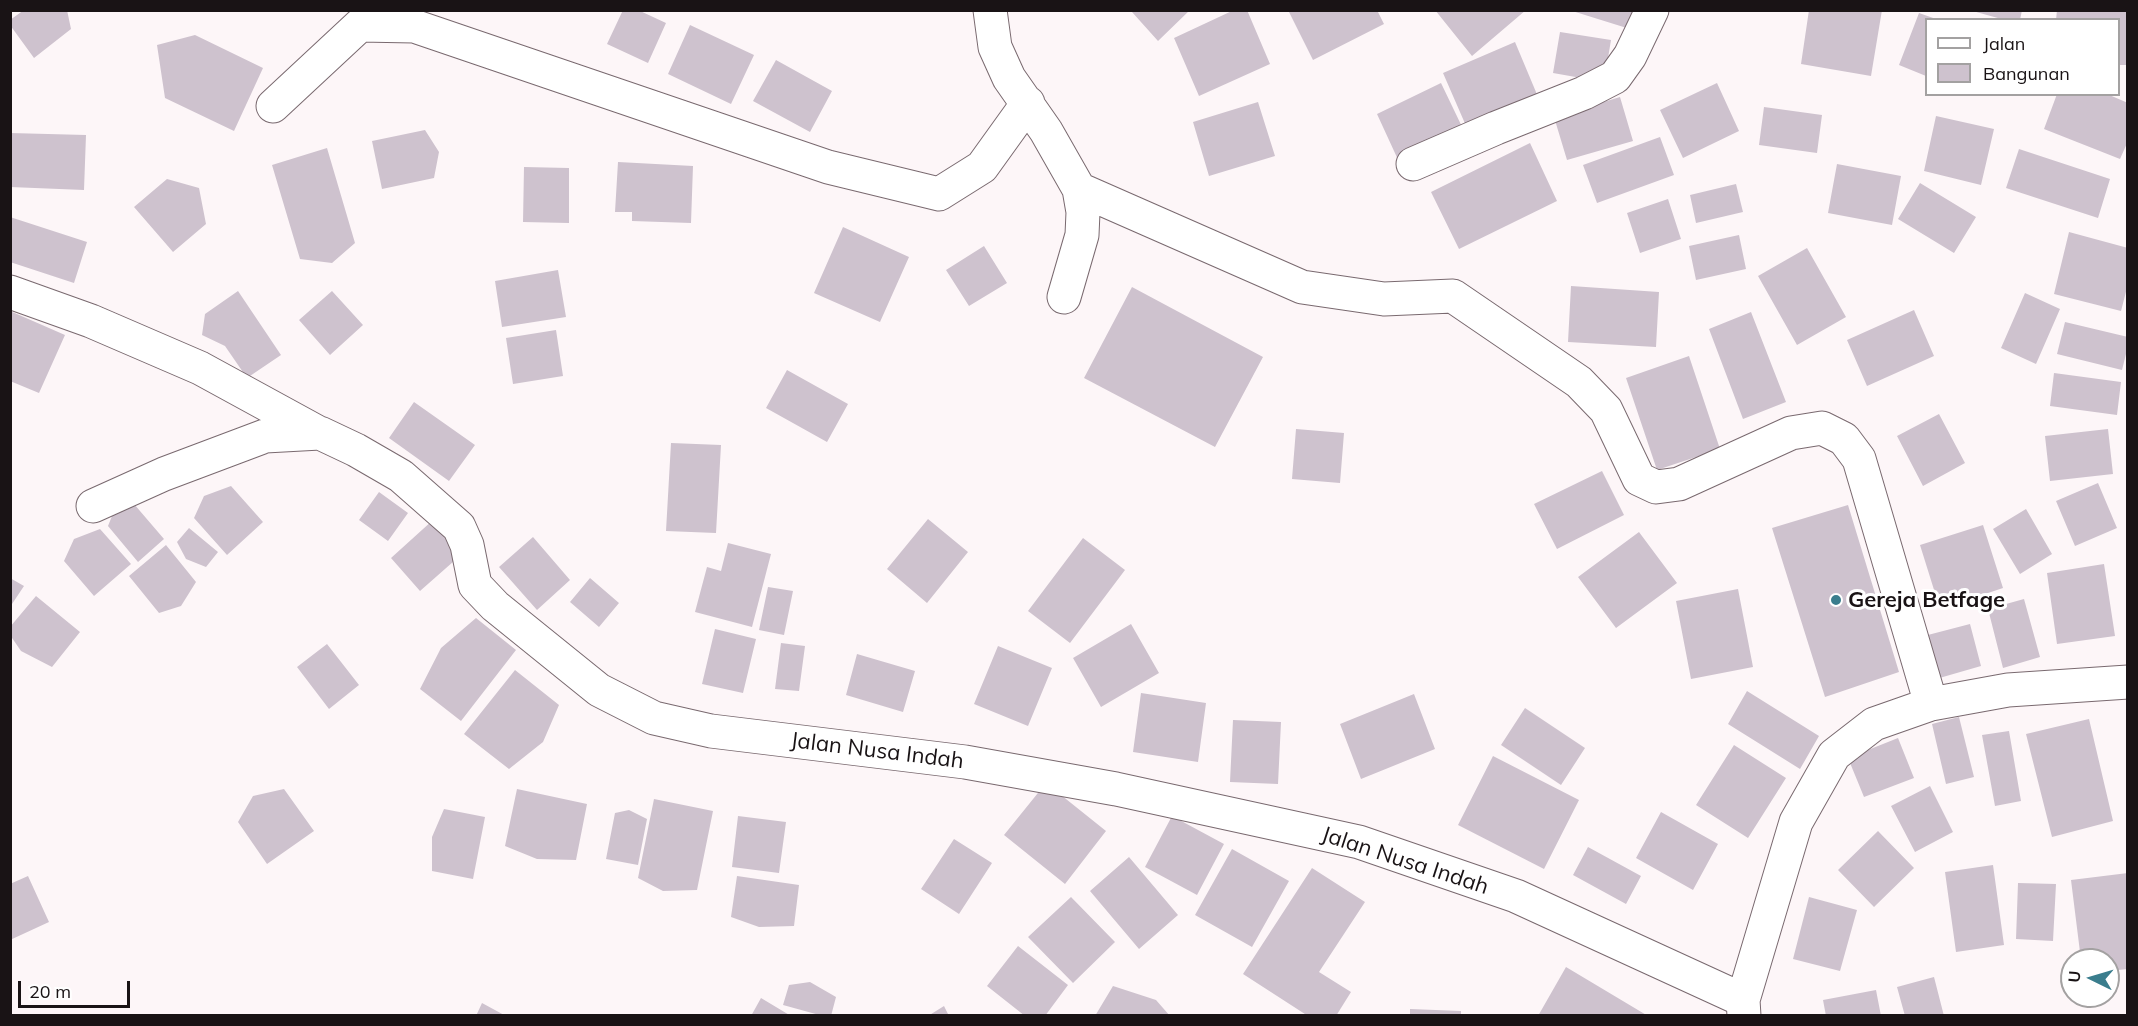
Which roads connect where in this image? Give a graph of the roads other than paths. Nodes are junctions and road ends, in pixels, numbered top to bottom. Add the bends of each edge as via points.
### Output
1 (990, 10) edge
2 (1652, 10) edge
3 (1028, 103) junction
4 (273, 106) dead end
5 (1413, 164) dead end
6 (1079, 189) junction
7 (10, 292) edge
8 (1064, 297) dead end
9 (320, 433) junction
10 (93, 506) dead end
11 (2127, 682) edge
12 (1931, 704) junction
13 (1744, 1008) edge

1 - 3 street via 995,47 1008,78
2 - 5 street via 1615,78
3 - 4 street via 982,167 939,194 828,167 414,26 360,25
3 - 6 street
6 - 8 street via 1082,235
6 - 12 street via 1302,287 1384,299 1453,296 1579,382 1606,410 1639,479 1656,487 1679,484 1791,433 1822,428 1844,439 1859,459
7 - 9 street via 92,321 201,368
9 - 10 street, Jalan Nusa Indah via 266,436 164,474
9 - 13 street, Jalan Nusa Indah via 401,476 459,527 475,585 495,606 599,690 654,718 711,731 965,762 1116,789 1359,842 1516,896
11 - 12 street via 2008,690
12 - 13 street via 1874,724 1834,755 1796,822

